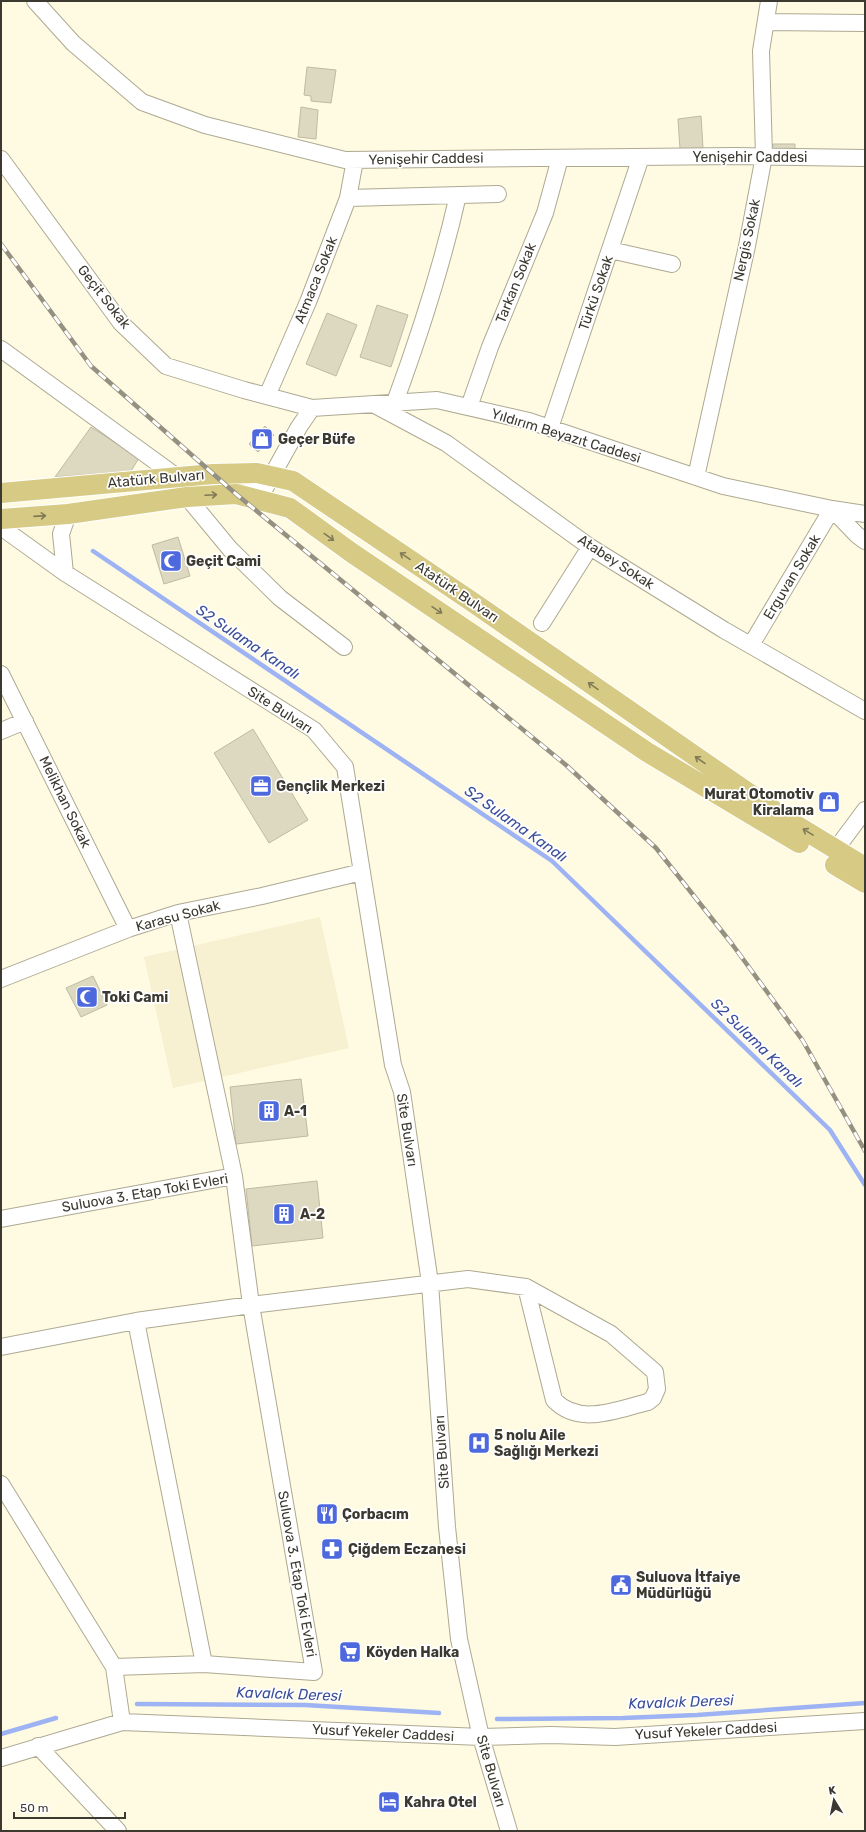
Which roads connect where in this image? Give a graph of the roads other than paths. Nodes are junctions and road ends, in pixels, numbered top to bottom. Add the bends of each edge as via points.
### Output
1 (35, 1) edge
2 (769, 1) edge
3 (766, 22) junction
4 (865, 23) edge
5 (764, 156) junction
6 (641, 157) junction
7 (560, 158) junction
8 (865, 158) edge
9 (1, 159) edge
10 (355, 160) junction
11 (498, 194) dead end
12 (458, 195) junction
13 (348, 198) junction
14 (610, 250) junction
15 (672, 264) dead end
16 (1, 349) edge
17 (267, 396) junction
18 (395, 402) junction
19 (373, 404) junction
20 (469, 407) junction
21 (312, 408) junction
22 (550, 428) junction
23 (272, 476) junction
24 (177, 477) junction
25 (696, 477) junction
26 (1, 493) edge
27 (236, 494) junction
28 (187, 497) junction
29 (832, 509) junction
30 (68, 514) junction
31 (865, 514) edge
32 (1, 519) edge
33 (1, 527) edge
34 (865, 541) edge
35 (590, 547) junction
36 (65, 573) junction
37 (542, 623) dead end
38 (751, 645) junction
39 (344, 647) dead end
40 (1, 674) edge
41 (865, 711) edge
42 (25, 721) junction
43 (1, 731) edge
44 (865, 810) edge
45 (836, 849) junction
46 (865, 867) edge
47 (362, 872) junction
48 (865, 883) edge
49 (178, 913) junction
50 (128, 929) junction
51 (1, 979) edge
52 (234, 1176) junction
53 (1, 1219) edge
54 (430, 1283) junction
55 (526, 1287) junction
56 (251, 1305) junction
57 (136, 1321) junction
58 (1, 1347) edge
59 (1, 1484) edge
60 (204, 1664) junction
61 (114, 1667) junction
62 (865, 1721) edge
63 (122, 1722) junction
64 (481, 1737) junction
65 (38, 1746) junction
66 (1, 1758) edge
67 (118, 1831) edge
68 (509, 1831) edge

1 - 10 street, Yenişehir Caddesi via 73,43 142,102 205,125 345,160
2 - 3 street, Nergis Sokak
3 - 4 street
3 - 5 street, Nergis Sokak via 761,51
5 - 6 street, Yenişehir Caddesi
5 - 8 street, Yenişehir Caddesi
5 - 25 street, Nergis Sokak
6 - 7 street, Yenişehir Caddesi
6 - 14 street, Türkü Sokak
7 - 10 street, Yenişehir Caddesi
7 - 20 street, Tarkan Sokak via 545,213 490,347
9 - 17 street, Geçit Sokak via 121,323 166,366
10 - 13 street, Atmaca Sokak
11 - 12 street
12 - 13 street
12 - 18 street via 446,247 414,352
13 - 17 street, Atmaca Sokak via 308,302
14 - 15 street
14 - 22 street, Türkü Sokak
16 - 24 street
17 - 21 street, Geçit Sokak
18 - 19 street, Yıldırım Beyazıt Caddesi
18 - 20 street, Yıldırım Beyazıt Caddesi via 437,400
19 - 21 street, Yıldırım Beyazıt Caddesi
19 - 35 street, Atabey Sokak via 446,443
20 - 22 street, Yıldırım Beyazıt Caddesi
21 - 23 street
22 - 25 street, Yıldırım Beyazıt Caddesi
23 - 24 main road, Atatürk Bulvarı via 257,473
23 - 27 street via 265,488
45 -> 23 main road, Atatürk Bulvarı via 786,819 293,481
24 - 26 main road, Atatürk Bulvarı
24 - 28 street
25 - 29 street, Yıldırım Beyazıt Caddesi via 723,486
28 -> 27 main road, Atatürk Bulvarı
27 -> 48 main road, Atatürk Bulvarı via 290,508 352,553 647,752
28 - 30 main road, Atatürk Bulvarı
28 - 39 street via 230,549 280,598
29 - 31 street, Yıldırım Beyazıt Caddesi
29 - 34 street
29 - 38 street, Erguvan Sokak
32 -> 30 main road, Atatürk Bulvarı
30 - 36 street via 61,534
33 - 36 street, Site Bulvarı
35 - 37 street
35 - 38 street, Atabey Sokak
36 - 47 street, Site Bulvarı via 314,730 345,767
38 - 41 street, Atabey Sokak
40 - 42 street, Melikhan Sokak
42 - 43 street
42 - 50 street, Melikhan Sokak
44 - 45 street
45 - 46 main road, Atatürk Bulvarı
47 - 49 street, Karasu Sokak
47 - 54 street, Site Bulvarı via 393,1065 402,1092
49 - 50 street, Karasu Sokak
49 - 52 street
50 - 51 street, Karasu Sokak
52 - 53 street, Suluova 3. Etap Toki Evleri
52 - 56 street, Suluova 3. Etap Toki Evleri
54 - 55 street via 468,1279
54 - 56 street
54 - 64 street, Site Bulvarı via 447,1527 459,1639
55 - 55 street via 611,1334 655,1372 658,1385 653,1398 648,1402 589,1415 572,1413 559,1405 554,1400
56 - 57 street
56 - 60 street, Suluova 3. Etap Toki Evleri via 314,1672
57 - 58 street
57 - 60 street
59 - 61 street
60 - 61 street, Suluova 3. Etap Toki Evleri
61 - 63 street
62 - 64 street, Yusuf Yekeler Caddesi via 623,1736
63 - 64 street, Yusuf Yekeler Caddesi
63 - 65 street, Yusuf Yekeler Caddesi
64 - 68 street, Site Bulvarı
65 - 66 street, Yusuf Yekeler Caddesi
65 - 67 street

